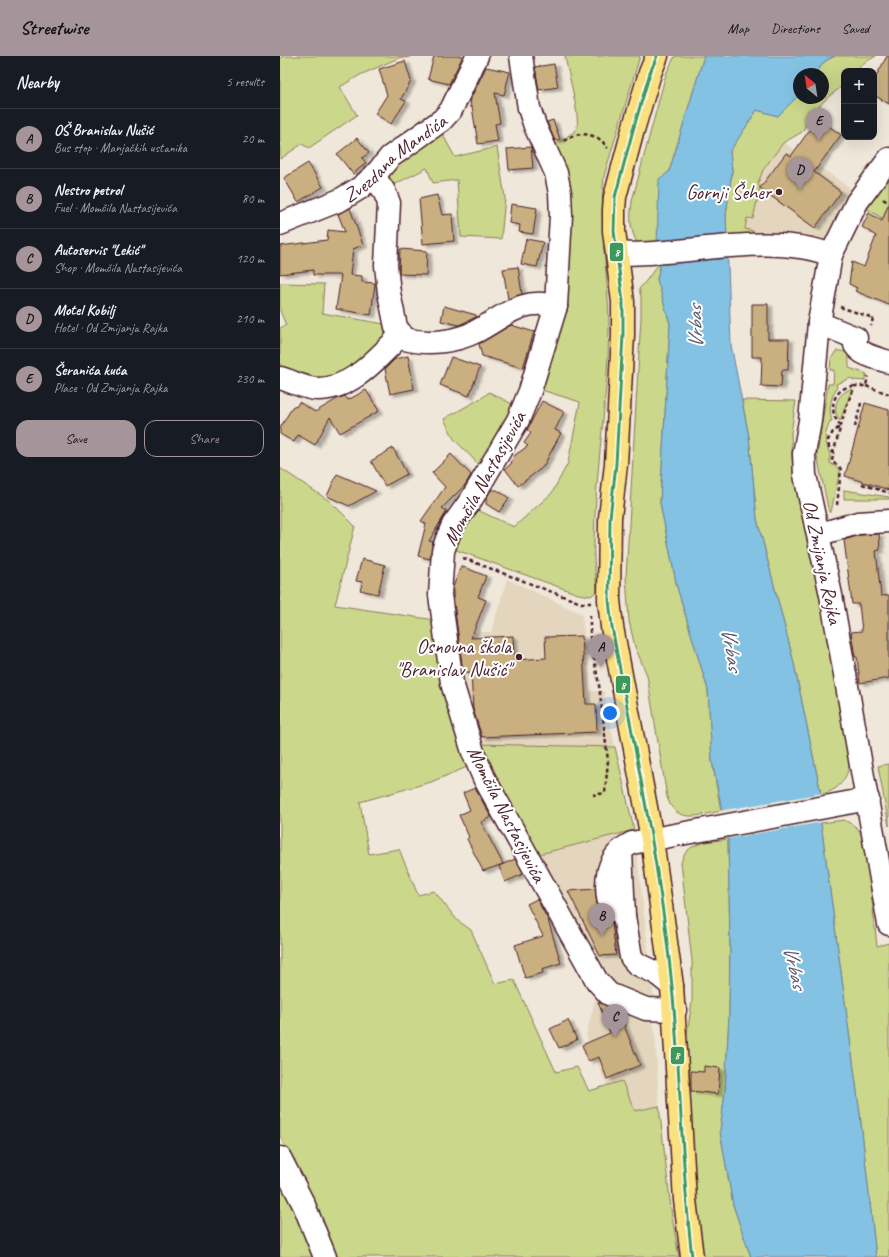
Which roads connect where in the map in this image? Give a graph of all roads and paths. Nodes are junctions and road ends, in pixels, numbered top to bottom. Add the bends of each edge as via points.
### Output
1 (476, 56) edge
2 (521, 56) edge
3 (657, 56) edge
4 (548, 154) junction
5 (626, 157) junction
6 (889, 159) edge
7 (374, 176) junction
8 (280, 224) edge
9 (617, 253) junction
10 (831, 255) junction
11 (556, 306) junction
12 (819, 323) junction
13 (400, 335) junction
14 (880, 359) edge
15 (280, 378) edge
16 (855, 386) junction
17 (866, 386) junction
18 (889, 394) edge
19 (861, 403) dead end
20 (841, 426) junction
21 (855, 427) dead end
22 (833, 454) junction
23 (862, 484) dead end
24 (889, 492) edge
25 (837, 505) dead end
26 (889, 521) edge
27 (816, 527) junction
28 (443, 551) junction
29 (592, 608) dead end
30 (590, 613) dead end
31 (593, 795) dead end
32 (868, 799) junction
33 (652, 839) junction
34 (889, 924) edge
35 (672, 986) junction
36 (674, 1010) junction
37 (280, 1158) edge
38 (325, 1257) edge
39 (692, 1257) edge

1 - 7 street, Zvezdana Mandića via 447,115 431,130 390,157
2 - 4 street, Momčila Nastasijevića via 530,108
3 - 5 main road
4 - 5 path via 573,135 586,134 602,142 614,153
4 - 11 street, Momčila Nastasijevića via 556,173 560,193
5 - 9 main road via 615,197
6 - 10 street, Od Zmijanja Rajka via 857,202
7 - 8 street, Zvezdana Mandića via 340,200
7 - 13 street via 388,203 386,266 389,293
9 - 10 street via 755,246 805,248
9 - 33 main road via 623,335 616,464 610,518 609,600
10 - 12 street, Od Zmijanja Rajka
11 - 13 street via 527,304 476,331 441,341 412,341
11 - 28 street, Momčila Nastasijevića via 530,391 518,420 471,500 453,525
12 - 14 street via 856,338 854,342 857,348
12 - 27 street, Od Zmijanja Rajka via 810,421 804,454 805,475
13 - 15 street via 358,376 343,383 317,389
14 - 17 path
16 - 17 path
16 - 20 path
16 - 20 path via 845,387 836,397 832,413
17 - 18 path
19 - 21 path
20 - 22 path
20 - 22 path via 828,440
22 - 25 path via 832,462 841,470
23 - 24 path
26 - 27 street via 858,523 827,532
27 - 32 street, Od Zmijanja Rajka
28 - 29 path via 581,603 593,603
28 - 36 street, Momčila Nastasijevića via 440,595 452,684 484,778 603,988 609,994 646,1009
30 - 31 path via 590,637 600,685 608,761 605,793
32 - 33 street
32 - 34 street, Od Zmijanja Rajka
33 - 35 main road
33 - 35 street via 632,843 621,851 624,916 631,957 637,964 656,973
35 - 36 main road
36 - 39 main road via 685,1200
37 - 38 street via 304,1205

